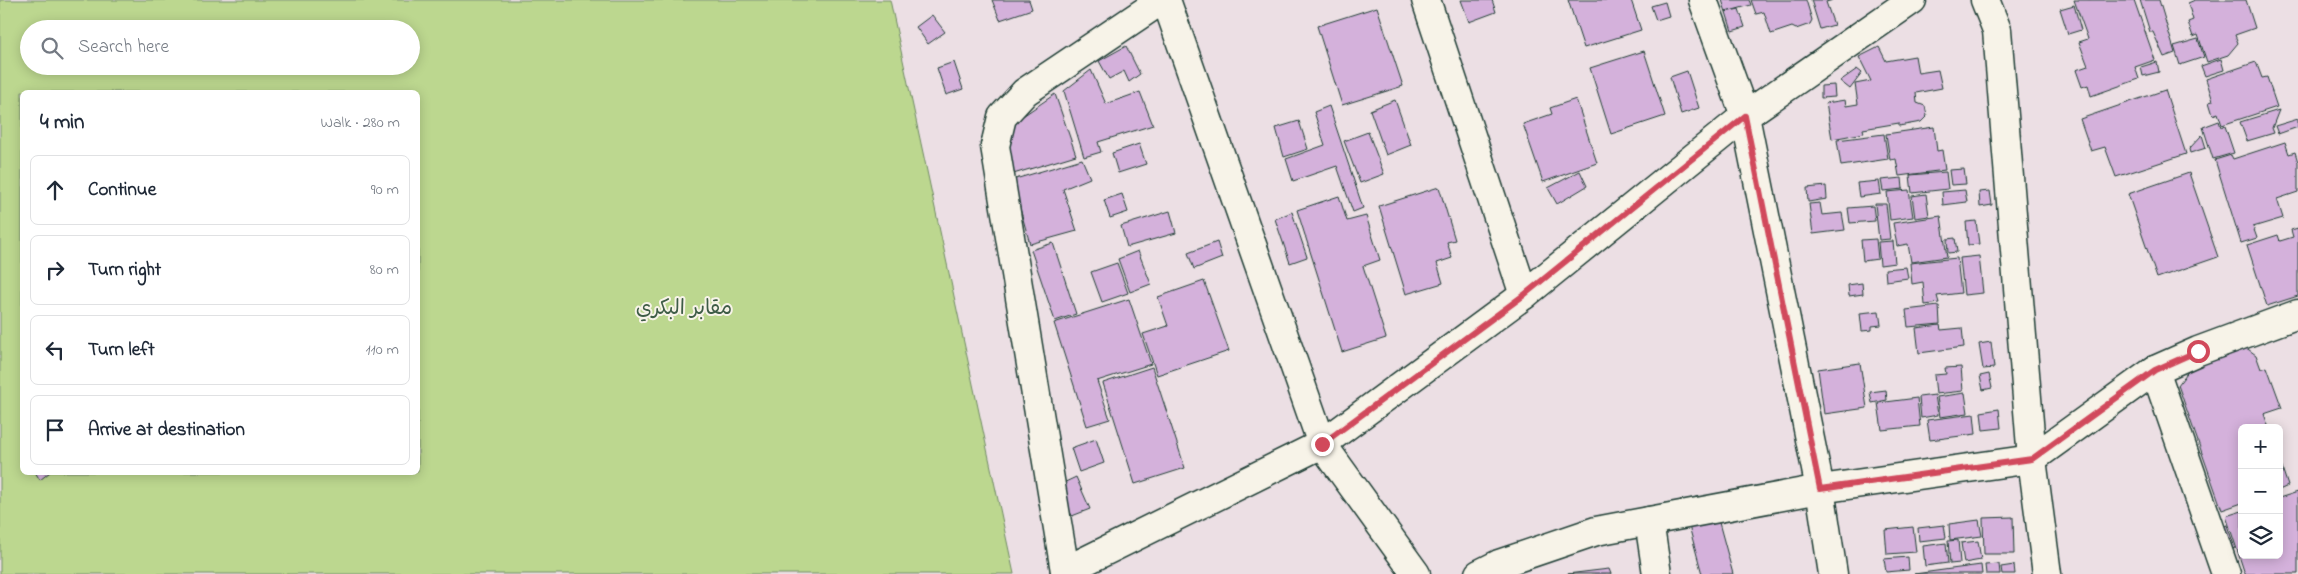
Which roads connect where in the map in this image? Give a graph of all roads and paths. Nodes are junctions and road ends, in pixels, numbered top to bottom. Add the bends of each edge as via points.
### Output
1 (1162, 0) edge
2 (1166, 0) edge
3 (1426, 0) edge
4 (1703, 0) edge
5 (1912, 0) edge
6 (1985, 0) edge
7 (1745, 116) junction
8 (1524, 295) junction
9 (2298, 314) edge
10 (2155, 370) junction
11 (1322, 444) junction
12 (2032, 459) junction
13 (1820, 489) junction
14 (1649, 521) junction
15 (1065, 572) edge
16 (1416, 574) edge
17 (1479, 574) edge
18 (1657, 574) edge
19 (1833, 574) edge
20 (2047, 574) edge
21 (2226, 574) edge

1 - 15 street via 1025,92 1002,117 995,146
2 - 11 street
3 - 8 street
4 - 7 street
5 - 7 street
6 - 12 street via 1997,30
7 - 8 street
7 - 13 street
8 - 11 street
9 - 10 street
10 - 12 street
10 - 21 street
11 - 15 street
11 - 16 street
12 - 13 street
12 - 20 street
13 - 14 street
13 - 19 street
14 - 17 street via 1596,531
14 - 18 street

